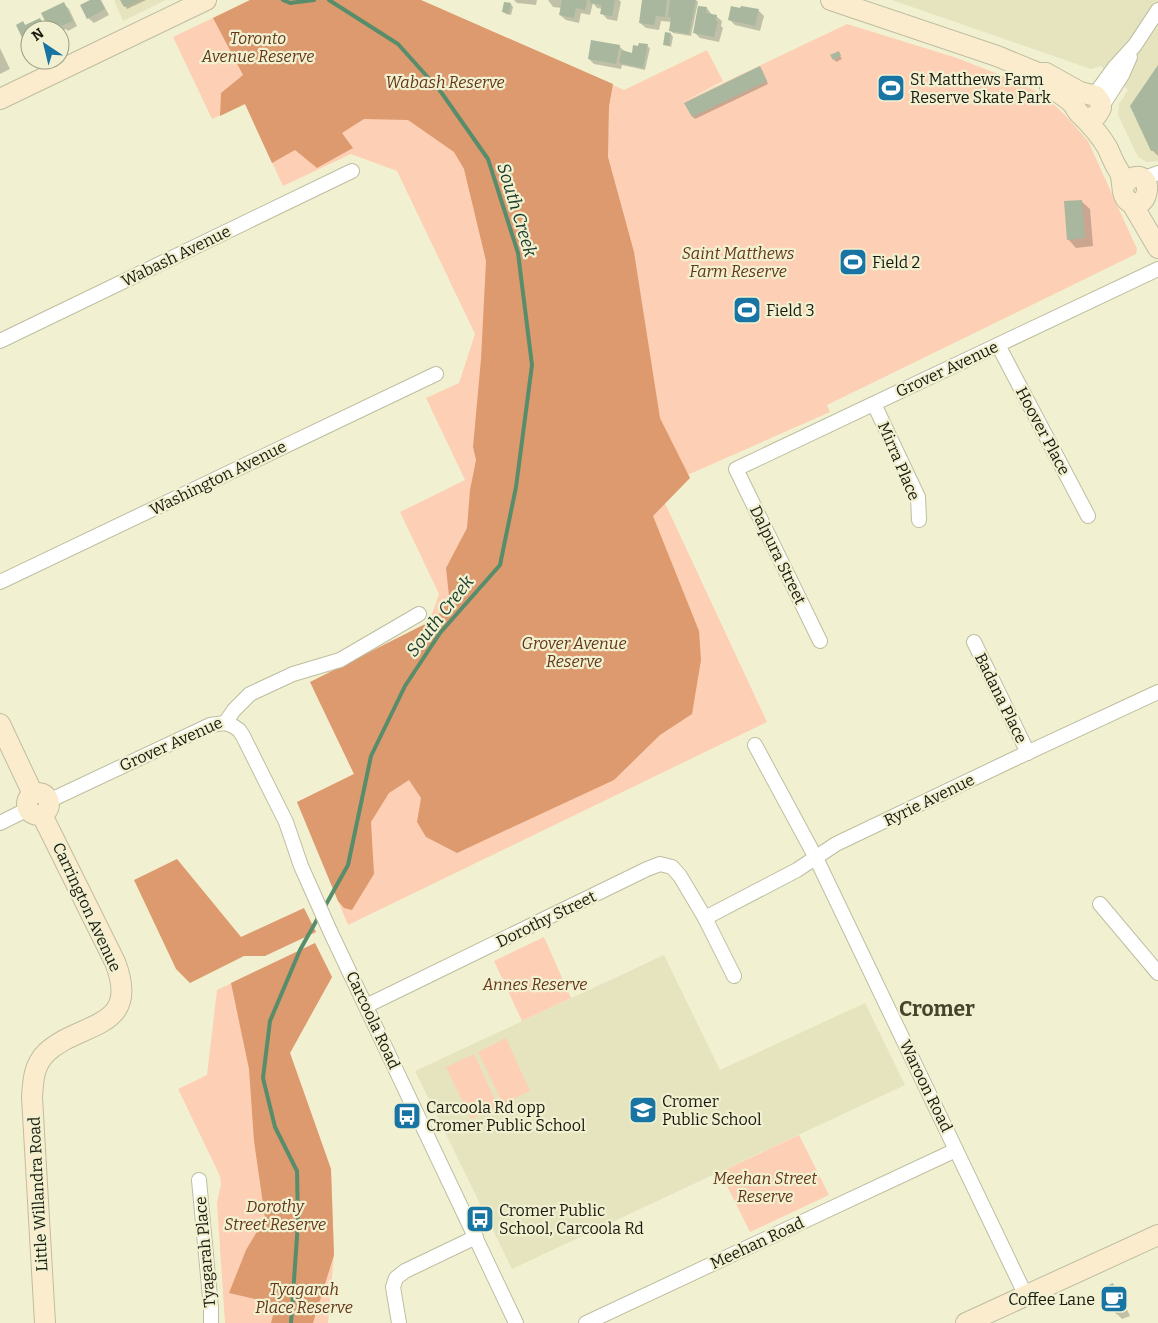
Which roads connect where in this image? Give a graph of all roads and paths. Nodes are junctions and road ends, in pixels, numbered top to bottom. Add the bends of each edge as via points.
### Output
1 (206, 0) edge
2 (831, 0) edge
3 (1158, 10) edge
4 (0, 99) edge
5 (1091, 106) junction
6 (352, 171) dead end
7 (1143, 187) edge
8 (1155, 241) edge
9 (1158, 269) edge
10 (0, 341) edge
11 (998, 345) junction
12 (436, 374) dead end
13 (874, 404) junction
14 (736, 469) joint
15 (1088, 516) dead end
16 (919, 520) dead end
17 (0, 582) edge
18 (419, 614) dead end
19 (820, 641) dead end
20 (974, 642) dead end
21 (1158, 692) edge
22 (224, 723) junction
23 (0, 724) edge
24 (754, 745) dead end
25 (1028, 753) junction
26 (38, 804) junction
27 (0, 823) edge
28 (816, 858) junction
29 (1100, 904) dead end
30 (706, 918) junction
31 (1158, 973) edge
32 (734, 976) dead end
33 (366, 1006) junction
34 (38, 1065) joint
35 (956, 1150) junction
36 (199, 1180) dead end
37 (1158, 1235) edge
38 (476, 1238) junction
39 (1026, 1296) junction
40 (45, 1323) edge
41 (210, 1323) edge
42 (399, 1323) edge
43 (516, 1323) edge
44 (586, 1323) edge
45 (966, 1323) edge

1 - 4 street
2 - 5 street via 997,56 1038,73 1041,81 1072,102
3 - 5 street
5 - 7 street
6 - 10 street, Wabash Avenue
7 - 8 street
9 - 11 street, Grover Avenue
11 - 13 street, Grover Avenue
11 - 15 street, Hoover Place
12 - 17 street, Washington Avenue
13 - 14 street, Grover Avenue
13 - 16 street, Mirra Place via 918,497
14 - 19 street, Dalpura Street
18 - 22 street, Grover Avenue via 340,660 293,674 250,694
20 - 25 street, Badana Place
21 - 25 street, Ryrie Avenue
22 - 26 street, Grover Avenue via 210,725
22 - 33 street, Carcoola Road via 239,730 247,742 286,822 312,891
23 - 26 street, Carrington Avenue
24 - 28 street, Waroon Road
25 - 28 street, Ryrie Avenue via 836,844
26 - 27 street, Grover Avenue
26 - 34 street, Carrington Avenue via 122,979 115,1011 103,1022 55,1046
28 - 30 street, Ryrie Avenue
28 - 35 street, Waroon Road
29 - 31 street
30 - 32 street
30 - 33 street, Dorothy Street via 680,876 672,868 660,864
33 - 38 street, Carcoola Road
34 - 40 street, Little Willandra Road via 32,1096
35 - 39 street, Waroon Road
35 - 44 street, Meehan Road
36 - 41 street, Tyagarah Place
37 - 39 street
38 - 42 street via 396,1278 393,1287
38 - 43 street, Carcoola Road
39 - 45 street

